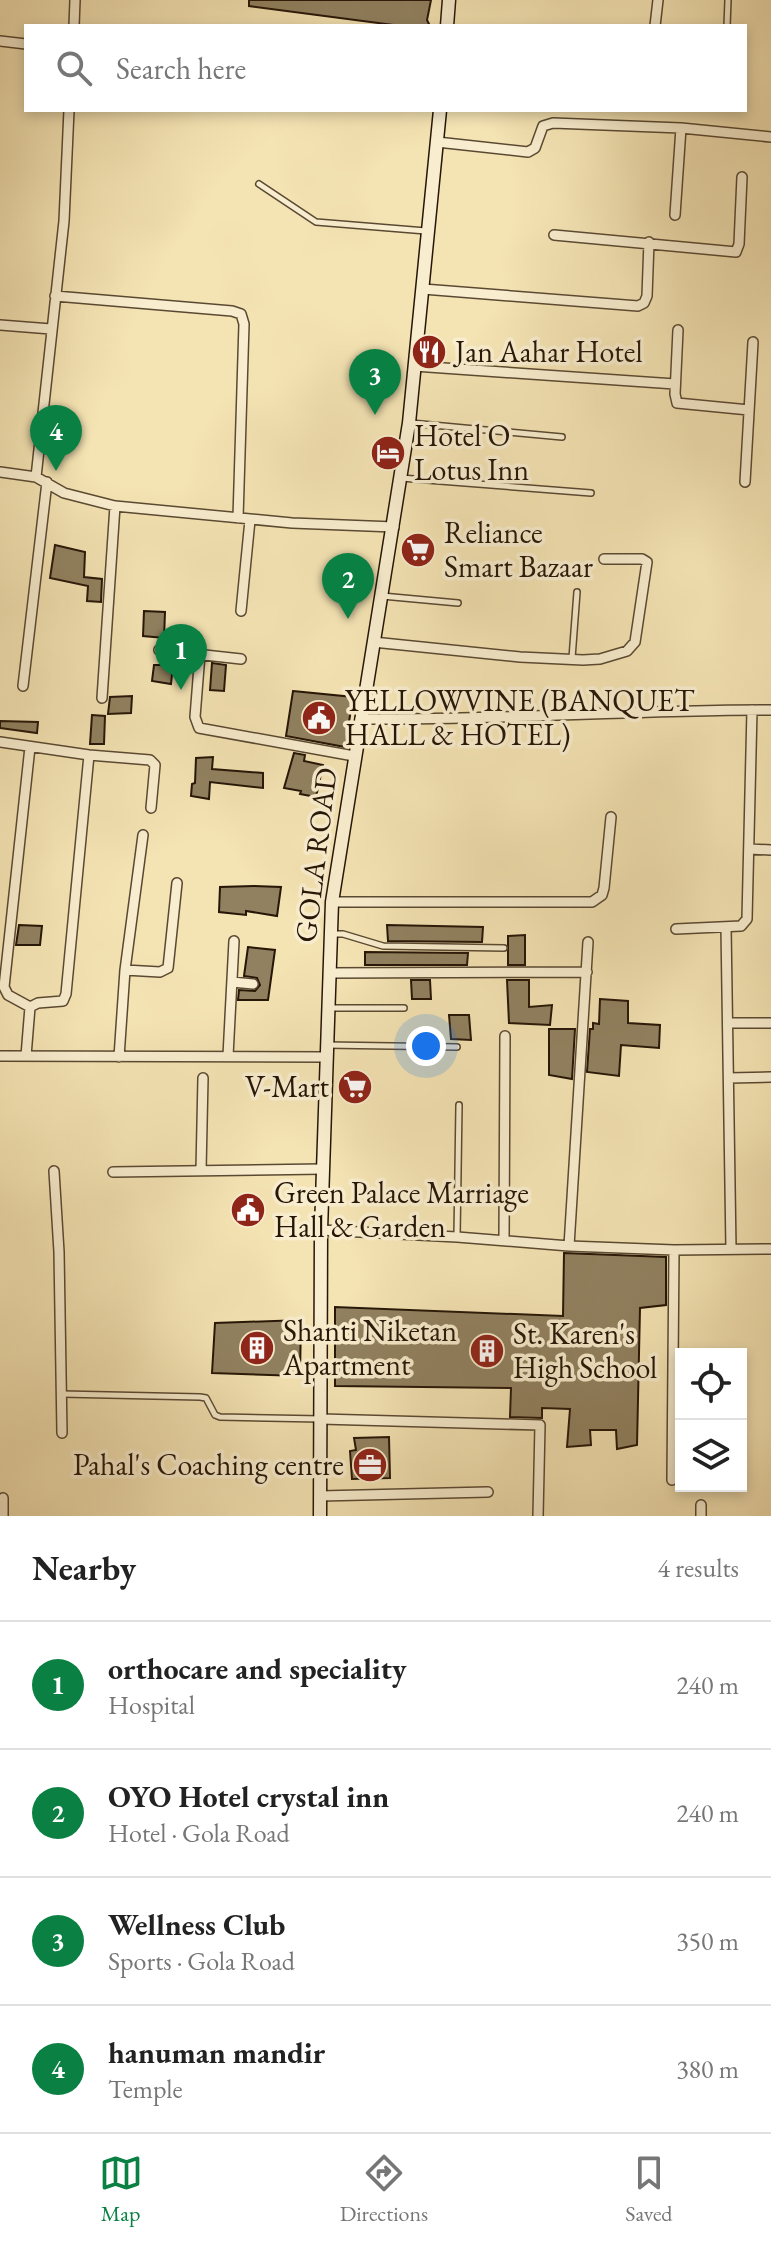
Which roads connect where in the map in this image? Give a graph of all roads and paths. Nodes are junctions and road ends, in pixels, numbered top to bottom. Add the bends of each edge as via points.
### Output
1 (75, 0) edge
2 (449, 0) edge
3 (658, 0) edge
4 (728, 0) edge
5 (74, 24) edge
6 (447, 24) edge
7 (655, 24) edge
8 (727, 24) edge
9 (0, 41) edge
10 (24, 44) edge
11 (69, 112) edge
12 (440, 112) edge
13 (681, 128) junction
14 (771, 137) edge
15 (437, 142) junction
16 (742, 177) dead end
17 (259, 184) dead end
18 (675, 215) dead end
19 (428, 232) junction
20 (554, 235) dead end
21 (649, 242) junction
22 (423, 289) junction
23 (55, 296) junction
24 (0, 325) edge
25 (51, 329) junction
26 (678, 330) dead end
27 (753, 342) dead end
28 (414, 366) junction
29 (675, 384) junction
30 (749, 410) junction
31 (409, 423) junction
32 (562, 437) dead end
33 (0, 472) edge
34 (36, 477) junction
35 (401, 478) junction
36 (47, 482) junction
37 (745, 482) dead end
38 (591, 493) dead end
39 (115, 506) junction
40 (238, 518) junction
41 (250, 520) junction
42 (394, 527) junction
43 (604, 559) dead end
44 (577, 592) dead end
45 (384, 596) junction
46 (458, 603) dead end
47 (241, 611) dead end
48 (373, 642) junction
49 (159, 650) dead end
50 (200, 654) junction
51 (241, 659) dead end
52 (571, 660) junction
53 (23, 686) dead end
54 (102, 698) dead end
55 (752, 710) junction
56 (771, 710) edge
57 (360, 719) junction
58 (0, 742) edge
59 (30, 747) junction
60 (89, 755) junction
61 (354, 756) junction
62 (151, 808) dead end
63 (611, 817) dead end
64 (143, 835) dead end
65 (749, 849) junction
66 (771, 850) edge
67 (177, 883) dead end
68 (332, 902) junction
69 (726, 927) junction
70 (676, 929) dead end
71 (331, 934) junction
72 (234, 941) dead end
73 (588, 942) dead end
74 (504, 948) dead end
75 (125, 970) junction
76 (587, 972) junction
77 (329, 973) junction
78 (232, 982) junction
79 (253, 984) dead end
80 (30, 1007) junction
81 (327, 1008) junction
82 (404, 1008) dead end
83 (728, 1023) junction
84 (771, 1023) edge
85 (505, 1036) dead end
86 (457, 1047) dead end
87 (326, 1051) junction
88 (0, 1056) edge
89 (26, 1056) junction
90 (228, 1056) junction
91 (119, 1057) junction
92 (771, 1077) edge
93 (203, 1078) dead end
94 (729, 1078) junction
95 (459, 1105) dead end
96 (323, 1169) junction
97 (201, 1170) junction
98 (54, 1171) dead end
99 (113, 1172) dead end
100 (321, 1230) junction
101 (457, 1237) junction
102 (504, 1240) junction
103 (569, 1246) junction
104 (731, 1249) junction
105 (771, 1249) edge
106 (674, 1250) junction
107 (61, 1394) junction
108 (321, 1419) junction
109 (62, 1433) dead end
110 (672, 1480) dead end
111 (488, 1492) dead end
112 (320, 1496) junction
113 (3, 1498) dead end
114 (701, 1505) dead end
115 (3, 1516) edge
116 (320, 1516) edge
117 (538, 1516) edge
118 (701, 1516) edge

1 - 5 street
2 - 6 street
3 - 7 street
4 - 8 lane
9 - 10 street
11 - 23 street
12 - 15 street, GOLA ROAD
13 - 14 street
13 - 15 street via 548,124 528,152
13 - 18 street
15 - 19 street, GOLA ROAD
16 - 21 street via 736,252
17 - 19 lane via 316,222
19 - 22 street, GOLA ROAD
20 - 21 street
21 - 22 street via 647,296 638,306
22 - 28 street, GOLA ROAD
23 - 25 street
23 - 40 street via 241,314
24 - 25 street
25 - 34 street
26 - 29 street
27 - 30 street
28 - 29 street
28 - 31 street, GOLA ROAD
29 - 30 street via 681,404
30 - 37 street
31 - 32 lane
31 - 35 street, GOLA ROAD
33 - 34 street
34 - 36 street
35 - 38 lane
35 - 42 street, GOLA ROAD
36 - 39 street via 64,493
36 - 53 street
39 - 40 street
39 - 54 street
40 - 41 street
41 - 42 street
41 - 47 street
42 - 45 street, GOLA ROAD
43 - 52 street via 647,562 635,642 631,649 608,657
44 - 52 lane
45 - 46 lane
45 - 48 street, GOLA ROAD
48 - 52 street
48 - 57 street, GOLA ROAD
49 - 50 street
50 - 51 street
50 - 61 street via 195,717 199,728
55 - 56 street
55 - 57 street
55 - 65 street
57 - 61 street, GOLA ROAD
58 - 59 street
59 - 60 street
59 - 80 street via 4,987
60 - 62 street via 150,760 155,765
60 - 80 street via 66,994 63,1001
61 - 68 street, GOLA ROAD
63 - 68 street via 604,888 592,902
64 - 75 street
65 - 66 street
65 - 69 street via 747,919 741,926
67 - 75 street via 168,968
68 - 71 street, GOLA ROAD
69 - 70 street
69 - 83 street
71 - 74 lane via 383,946
71 - 77 street, GOLA ROAD
72 - 78 street
73 - 76 street
75 - 91 street
76 - 77 street
76 - 103 street
77 - 81 street, GOLA ROAD
78 - 79 street
78 - 90 street
80 - 89 street
81 - 82 lane
81 - 87 street, GOLA ROAD
83 - 84 street
83 - 94 street
85 - 102 street
86 - 87 lane
87 - 90 street
87 - 96 street, GOLA ROAD
88 - 89 street
89 - 91 street
90 - 91 street
92 - 94 street
93 - 97 street
94 - 104 street
95 - 101 lane
96 - 97 street
96 - 100 street, GOLA ROAD
97 - 99 street
98 - 107 street
100 - 101 street
100 - 108 street, GOLA ROAD
101 - 102 street
102 - 103 street
103 - 106 street
104 - 105 street
104 - 106 street
106 - 110 street
107 - 108 lane via 200,1397 220,1417
107 - 109 street
108 - 112 street, GOLA ROAD
108 - 117 street via 540,1425
111 - 112 street
112 - 116 street, GOLA ROAD
113 - 115 street
114 - 118 street

